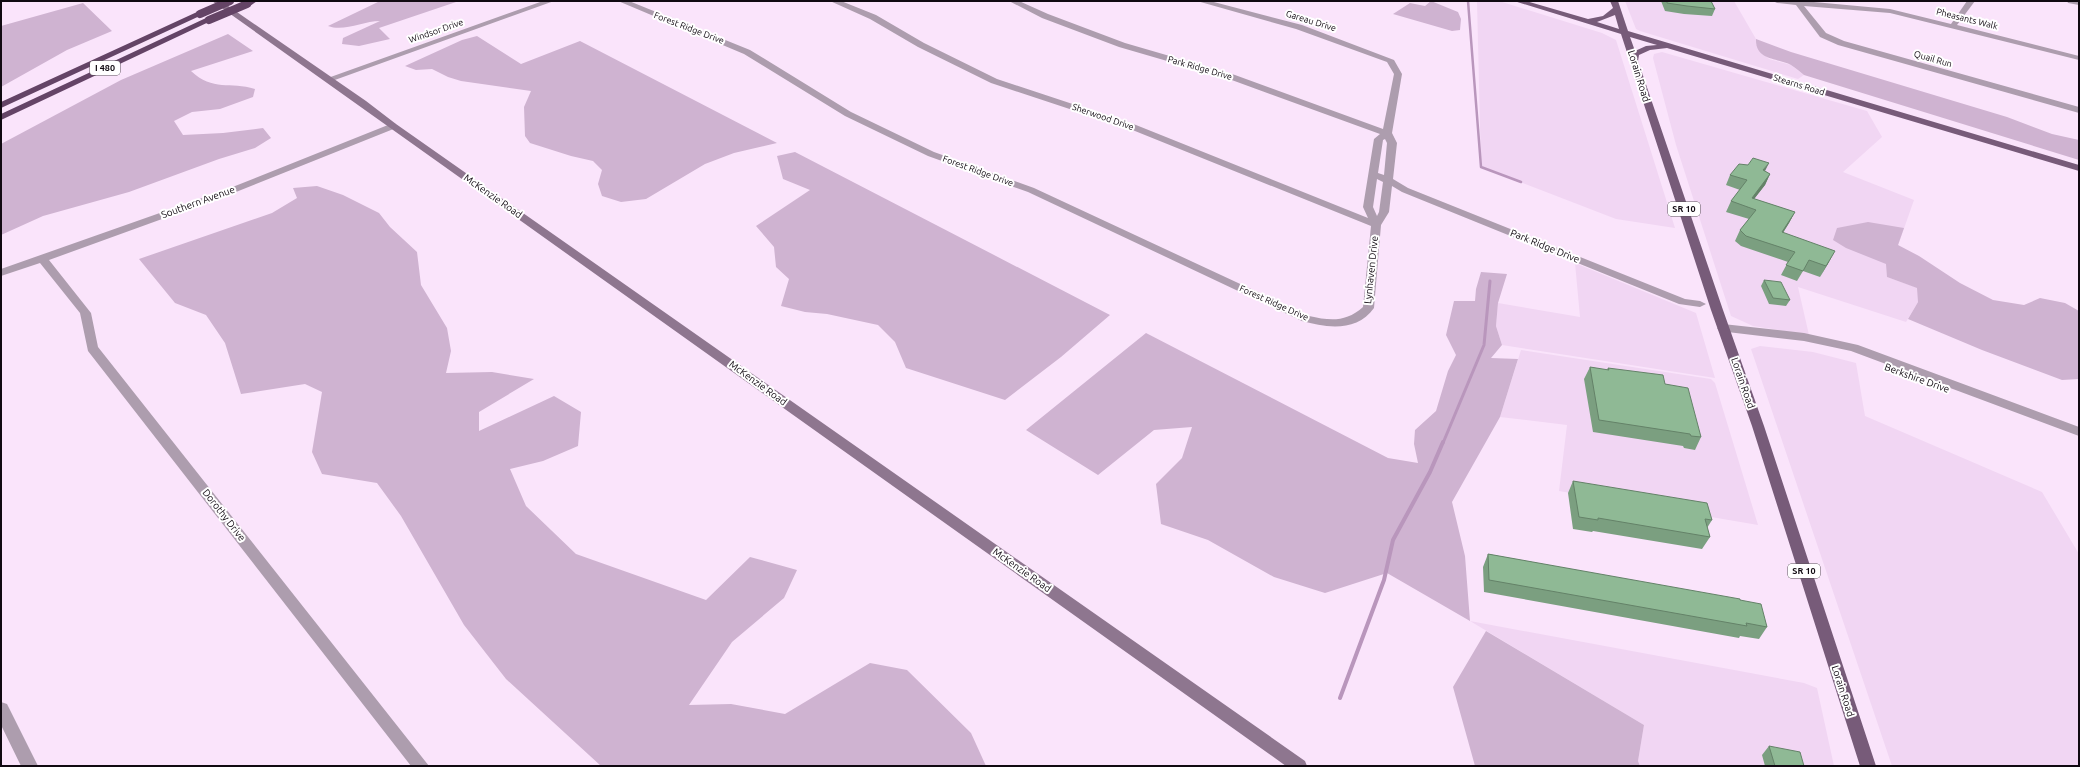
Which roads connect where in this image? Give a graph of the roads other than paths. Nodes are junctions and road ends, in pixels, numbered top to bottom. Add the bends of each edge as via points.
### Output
1 (216, 1) edge
2 (230, 1) edge
3 (550, 1) edge
4 (622, 1) edge
5 (834, 1) edge
6 (1013, 1) edge
7 (1201, 1) edge
8 (1518, 1) edge
9 (1777, 1) edge
10 (1971, 1) edge
11 (2070, 1) edge
12 (250, 2) edge
13 (1798, 3) junction
14 (2079, 3) edge
15 (1616, 4) edge
16 (1580, 19) junction
17 (1953, 26) junction
18 (1626, 33) junction
19 (1676, 48) junction
20 (2079, 58) edge
21 (1635, 59) junction
22 (1390, 60) joint
23 (329, 79) junction
24 (1, 105) edge
25 (2079, 110) edge
26 (1, 117) edge
27 (392, 126) junction
28 (1387, 133) junction
29 (2079, 168) edge
30 (1373, 174) junction
31 (1390, 181) junction
32 (1376, 225) junction
33 (42, 258) junction
34 (1, 273) edge
35 (1717, 310) junction
36 (1342, 324) joint
37 (1723, 328) junction
38 (2074, 435) edge
39 (1, 709) edge
40 (30, 766) edge
41 (421, 766) edge
42 (1299, 766) edge
43 (1868, 766) edge

1 - 23 street, McKenzie Road
2 - 24 highway, I 480, bridge
3 - 23 street, Windsor Drive
4 - 36 street, Forest Ridge Drive via 747,52 848,114 931,154 1032,190 1306,319
5 - 32 street, Sherwood Drive via 873,17 921,45 994,81 1133,127
6 - 28 street, Park Ridge Drive via 1122,45 1232,77
7 - 22 street, Gareau Drive via 1299,28
8 - 16 main road, Stearns Road
9 - 13 street, Pheasants Walk
10 - 17 street
11 - 14 street
12 - 26 highway, I 480, bridge
13 - 17 street, Pheasants Walk via 1890,11
13 - 25 street, Quail Run via 1823,35 1841,44
15 - 16 main road via 1614,13 1607,17
15 - 18 main road, Lorain Road / SR 10
16 - 18 main road, Stearns Road
17 - 20 street, Pheasants Walk
18 - 19 main road, Stearns Road
18 - 21 main road, Lorain Road / SR 10
19 - 21 main road via 1660,46 1647,49 1635,54
19 - 29 main road, Stearns Road
21 - 35 main road, Lorain Road / SR 10
22 - 28 street, Lynhaven Drive via 1398,74
23 - 27 street, McKenzie Road
27 - 33 street, Southern Avenue via 228,192
27 - 42 street, McKenzie Road via 668,318
28 - 30 street, Lynhaven Drive via 1378,139
28 - 31 street, Lynhaven Drive via 1392,143
30 - 31 street, Park Ridge Drive
30 - 32 street, Lynhaven Drive via 1368,207
31 - 32 street, Lynhaven Drive via 1384,212
31 - 35 street, Park Ridge Drive via 1404,190 1683,302
32 - 36 street, Lynhaven Drive via 1368,308 1358,318
33 - 34 street, Southern Avenue
33 - 41 street, Dorothy Drive via 85,313 92,348
35 - 37 main road, Lorain Road / SR 10
37 - 38 street, Berkshire Drive via 1750,332 1766,338 1809,342 1900,367
37 - 43 main road, Lorain Road / SR 10 via 1758,426
39 - 40 street

